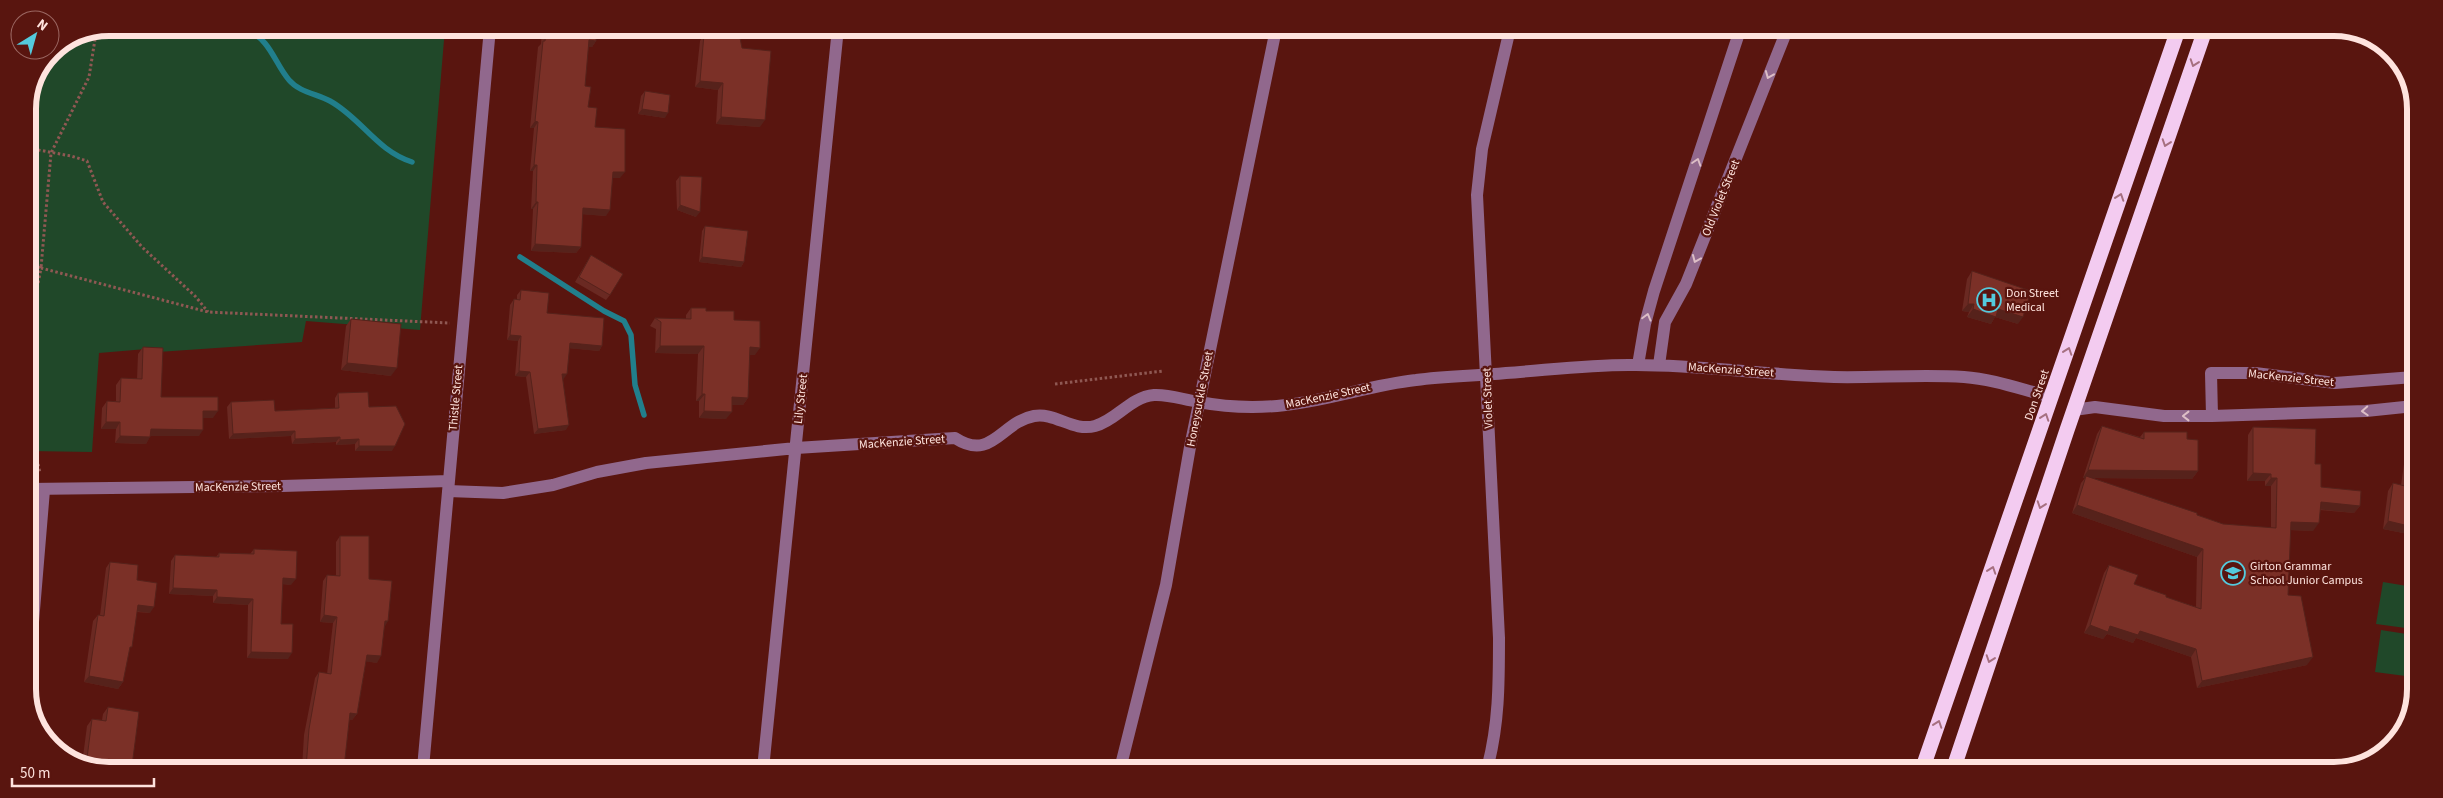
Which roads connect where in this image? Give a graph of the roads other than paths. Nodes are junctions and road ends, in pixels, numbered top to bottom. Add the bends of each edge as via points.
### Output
1 (489, 36) edge
2 (837, 36) edge
3 (1275, 36) edge
4 (1508, 36) edge
5 (1738, 36) edge
6 (1785, 36) edge
7 (2176, 36) edge
8 (2203, 36) edge
9 (1638, 365) junction
10 (1659, 366) junction
11 (1487, 375) junction
12 (2407, 378) edge
13 (2052, 397) junction
14 (1199, 402) junction
15 (2076, 403) junction
16 (2407, 407) edge
17 (2212, 416) junction
18 (796, 448) junction
19 (2029, 463) junction
20 (2053, 470) junction
21 (448, 486) junction
22 (36, 490) edge
23 (44, 490) junction
24 (36, 586) edge
25 (423, 762) edge
26 (764, 762) edge
27 (1122, 762) edge
28 (1490, 762) edge
29 (1925, 762) edge
30 (1956, 762) edge

1 - 21 street, Thistle Street
2 - 18 street, Lily Street
3 - 14 street, Honeysuckle Street
4 - 11 street, Violet Street via 1482,149 1477,196
9 -> 5 street via 1654,291
6 -> 10 street, Old Violet Street via 1686,284 1664,322
13 -> 7 highway, Don Street
8 -> 15 highway
9 - 10 street, MacKenzie Street
9 - 11 street, MacKenzie Street
10 - 13 street, MacKenzie Street via 1833,377 1965,377
11 - 14 street, MacKenzie Street via 1393,383 1282,406 1244,408
11 - 28 street, Violet Street via 1499,638 1499,704
12 - 17 street, MacKenzie Street via 2335,383 2255,373 2211,373
13 - 15 highway
19 -> 13 highway, Don Street
14 - 18 street, MacKenzie Street via 1164,395 1150,396 1092,427 1072,426 1040,415 1023,419 981,447 967,445 955,438
14 - 27 street, Honeysuckle Street via 1166,585
17 -> 15 street via 2164,416
15 - 20 highway
16 -> 17 street
18 - 21 street, MacKenzie Street via 619,467 513,492 481,494
18 - 26 street, Lily Street
19 - 20 highway
29 -> 19 highway, Don Street
20 -> 30 highway
21 - 23 street, MacKenzie Street
21 - 25 street, Thistle Street
22 - 23 street, MacKenzie Street
23 - 24 street

